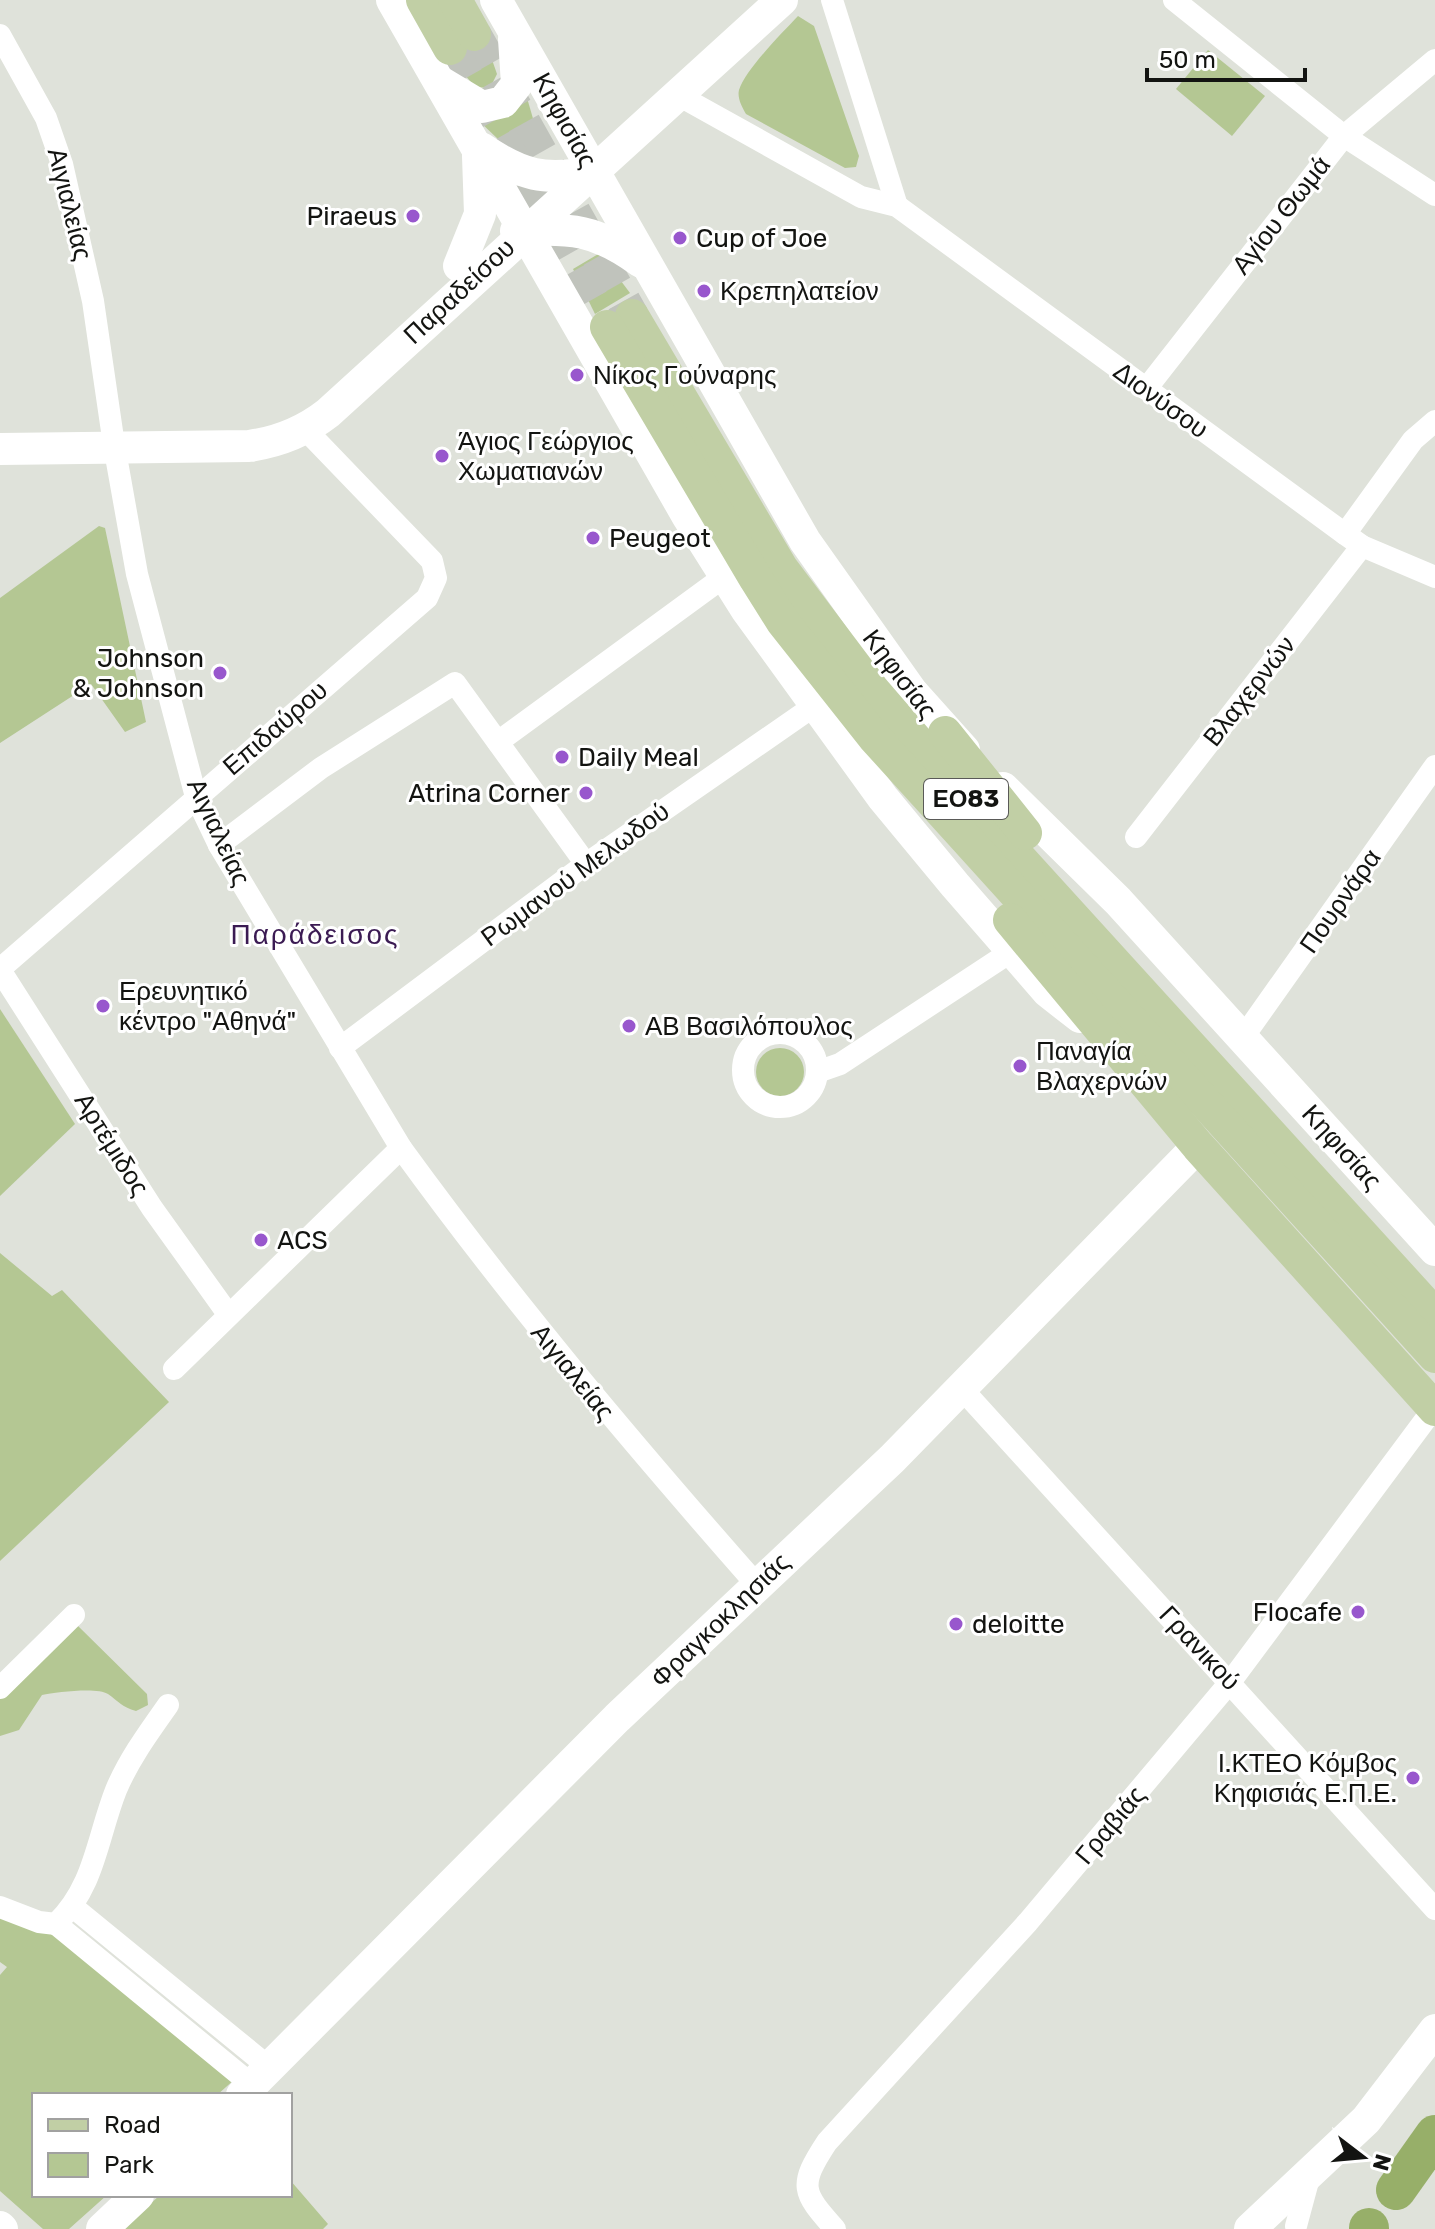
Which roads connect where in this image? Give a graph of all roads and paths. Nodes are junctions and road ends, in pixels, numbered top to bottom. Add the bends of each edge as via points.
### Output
1 (392, 0) edge
2 (423, 0) edge
3 (455, 0) edge
4 (496, 0) edge
5 (782, 0) edge
6 (832, 0) edge
7 (1174, 0) edge
8 (512, 28) junction
9 (0, 35) edge
10 (454, 54) junction
11 (1435, 60) edge
12 (678, 95) junction
13 (1344, 136) junction
14 (477, 145) junction
15 (593, 172) junction
16 (1435, 195) edge
17 (897, 206) junction
18 (526, 230) junction
19 (459, 266) junction
20 (649, 268) junction
21 (1146, 389) junction
22 (1435, 421) edge
23 (304, 428) junction
24 (114, 445) junction
25 (0, 449) edge
26 (1354, 540) junction
27 (725, 576) junction
28 (1435, 577) edge
29 (814, 706) junction
30 (945, 733) junction
31 (874, 737) junction
32 (498, 742) junction
33 (1435, 766) edge
34 (196, 797) junction
35 (1136, 837) dead end
36 (219, 845) junction
37 (586, 864) junction
38 (1012, 951) junction
39 (0, 969) edge
40 (1244, 1036) junction
41 (1113, 1043) junction
42 (340, 1048) junction
43 (1202, 1056) junction
44 (817, 1072) dead end
45 (1198, 1146) junction
46 (401, 1148) junction
47 (1435, 1250) edge
48 (228, 1314) junction
49 (1435, 1315) edge
50 (1435, 1356) edge
51 (174, 1369) dead end
52 (962, 1389) junction
53 (1434, 1409) edge
54 (757, 1585) junction
55 (74, 1615) dead end
56 (1231, 1681) junction
57 (0, 1688) edge
58 (168, 1705) dead end
59 (0, 1907) edge
60 (73, 1907) junction
61 (1435, 1909) edge
62 (56, 1924) junction
63 (1435, 2030) edge
64 (254, 2083) edge
65 (1435, 2135) edge
66 (1311, 2173) junction
67 (1396, 2190) dead end
68 (136, 2197) edge
69 (1296, 2226) dead end
70 (102, 2229) edge
71 (835, 2229) edge
72 (1250, 2229) edge

1 - 10 main road
2 - 10 main road
3 - 10 main road
4 - 8 main road, Κηφισίας
5 - 12 main road
6 - 17 street
7 - 13 street
8 - 10 main road via 517,84 492,107 469,102
8 - 15 main road, Κηφισίας
9 - 24 street, Αιγιαλείας via 46,118 62,164 93,301
10 - 14 main road
11 - 13 street, Αγίου Θωμά
12 - 15 main road
12 - 17 street, Διονύσου via 861,197
13 - 16 street
13 - 21 street, Αγίου Θωμά
14 - 15 main road via 523,173 547,177
14 - 18 main road
14 - 19 main road via 480,214
15 - 18 main road
15 - 20 main road, Κηφισίας
17 - 21 street, Διονύσου
18 - 19 main road, Παραδείσου via 497,232
18 - 20 main road via 594,234
18 - 23 main road, Παραδείσου via 328,413
18 - 27 main road
19 - 23 main road, Παραδείσου via 320,391 306,412
20 - 30 main road, Κηφισίας via 805,541
21 - 26 street, Διονύσου
22 - 26 street, Βλαχερνών via 1413,440
23 - 24 main road, Παραδείσου via 249,446
23 - 34 street, Επιδαύρου via 432,561 436,578 427,598
24 - 25 main road, Παραδείσου
24 - 34 street, Αιγιαλείας via 137,574
26 - 28 street, Διονύσου
26 - 35 street, Βλαχερνών
27 - 29 main road
27 - 32 street
29 - 37 street, Ρωμανού Μελωδού
29 - 38 main road via 883,798
30 - 40 main road, Κηφισίας via 1081,862
30 - 43 main road
31 - 41 main road via 961,861
31 - 43 main road, Κηφισίας / ΕΟ83 via 783,622 729,537 620,321 807,607 925,753
31 - 50 main road, Κηφισίας / ΕΟ83
32 - 36 street via 455,683 321,768
32 - 37 street
33 - 40 street, Πουρνάρα
34 - 36 street, Αιγιαλείας
34 - 39 street, Επιδαύρου
36 - 42 street, Αιγιαλείας
37 - 42 street, Ρωμανού Μελωδού
38 - 41 main road via 1048,992
38 - 44 street via 840,1064
39 - 48 street, Αρτέμιδος via 152,1208
40 - 47 main road, Κηφισίας
41 - 45 main road
42 - 46 street, Αιγιαλείας
43 - 49 main road, Κηφισίας / ΕΟ83
45 - 52 main road, Φραγκοκλησιάς
45 - 53 main road
46 - 48 street
46 - 54 street, Αιγιαλείας via 571,1371
48 - 51 street
52 - 54 main road, Φραγκοκλησιάς
52 - 56 street, Γρανικού
53 - 56 street, Γραβιάς
54 - 64 main road, Φραγκοκλησιάς
55 - 57 street
56 - 61 street, Γρανικού
56 - 71 street, Γραβιάς via 1008,1944 827,2142 807,2187 810,2201
58 - 60 street via 116,1791 96,1862
59 - 62 street
60 - 62 street
60 - 64 street
62 - 64 street
63 - 66 main road via 1379,2105
65 - 67 highway
66 - 69 street
66 - 72 main road
68 - 70 main road

